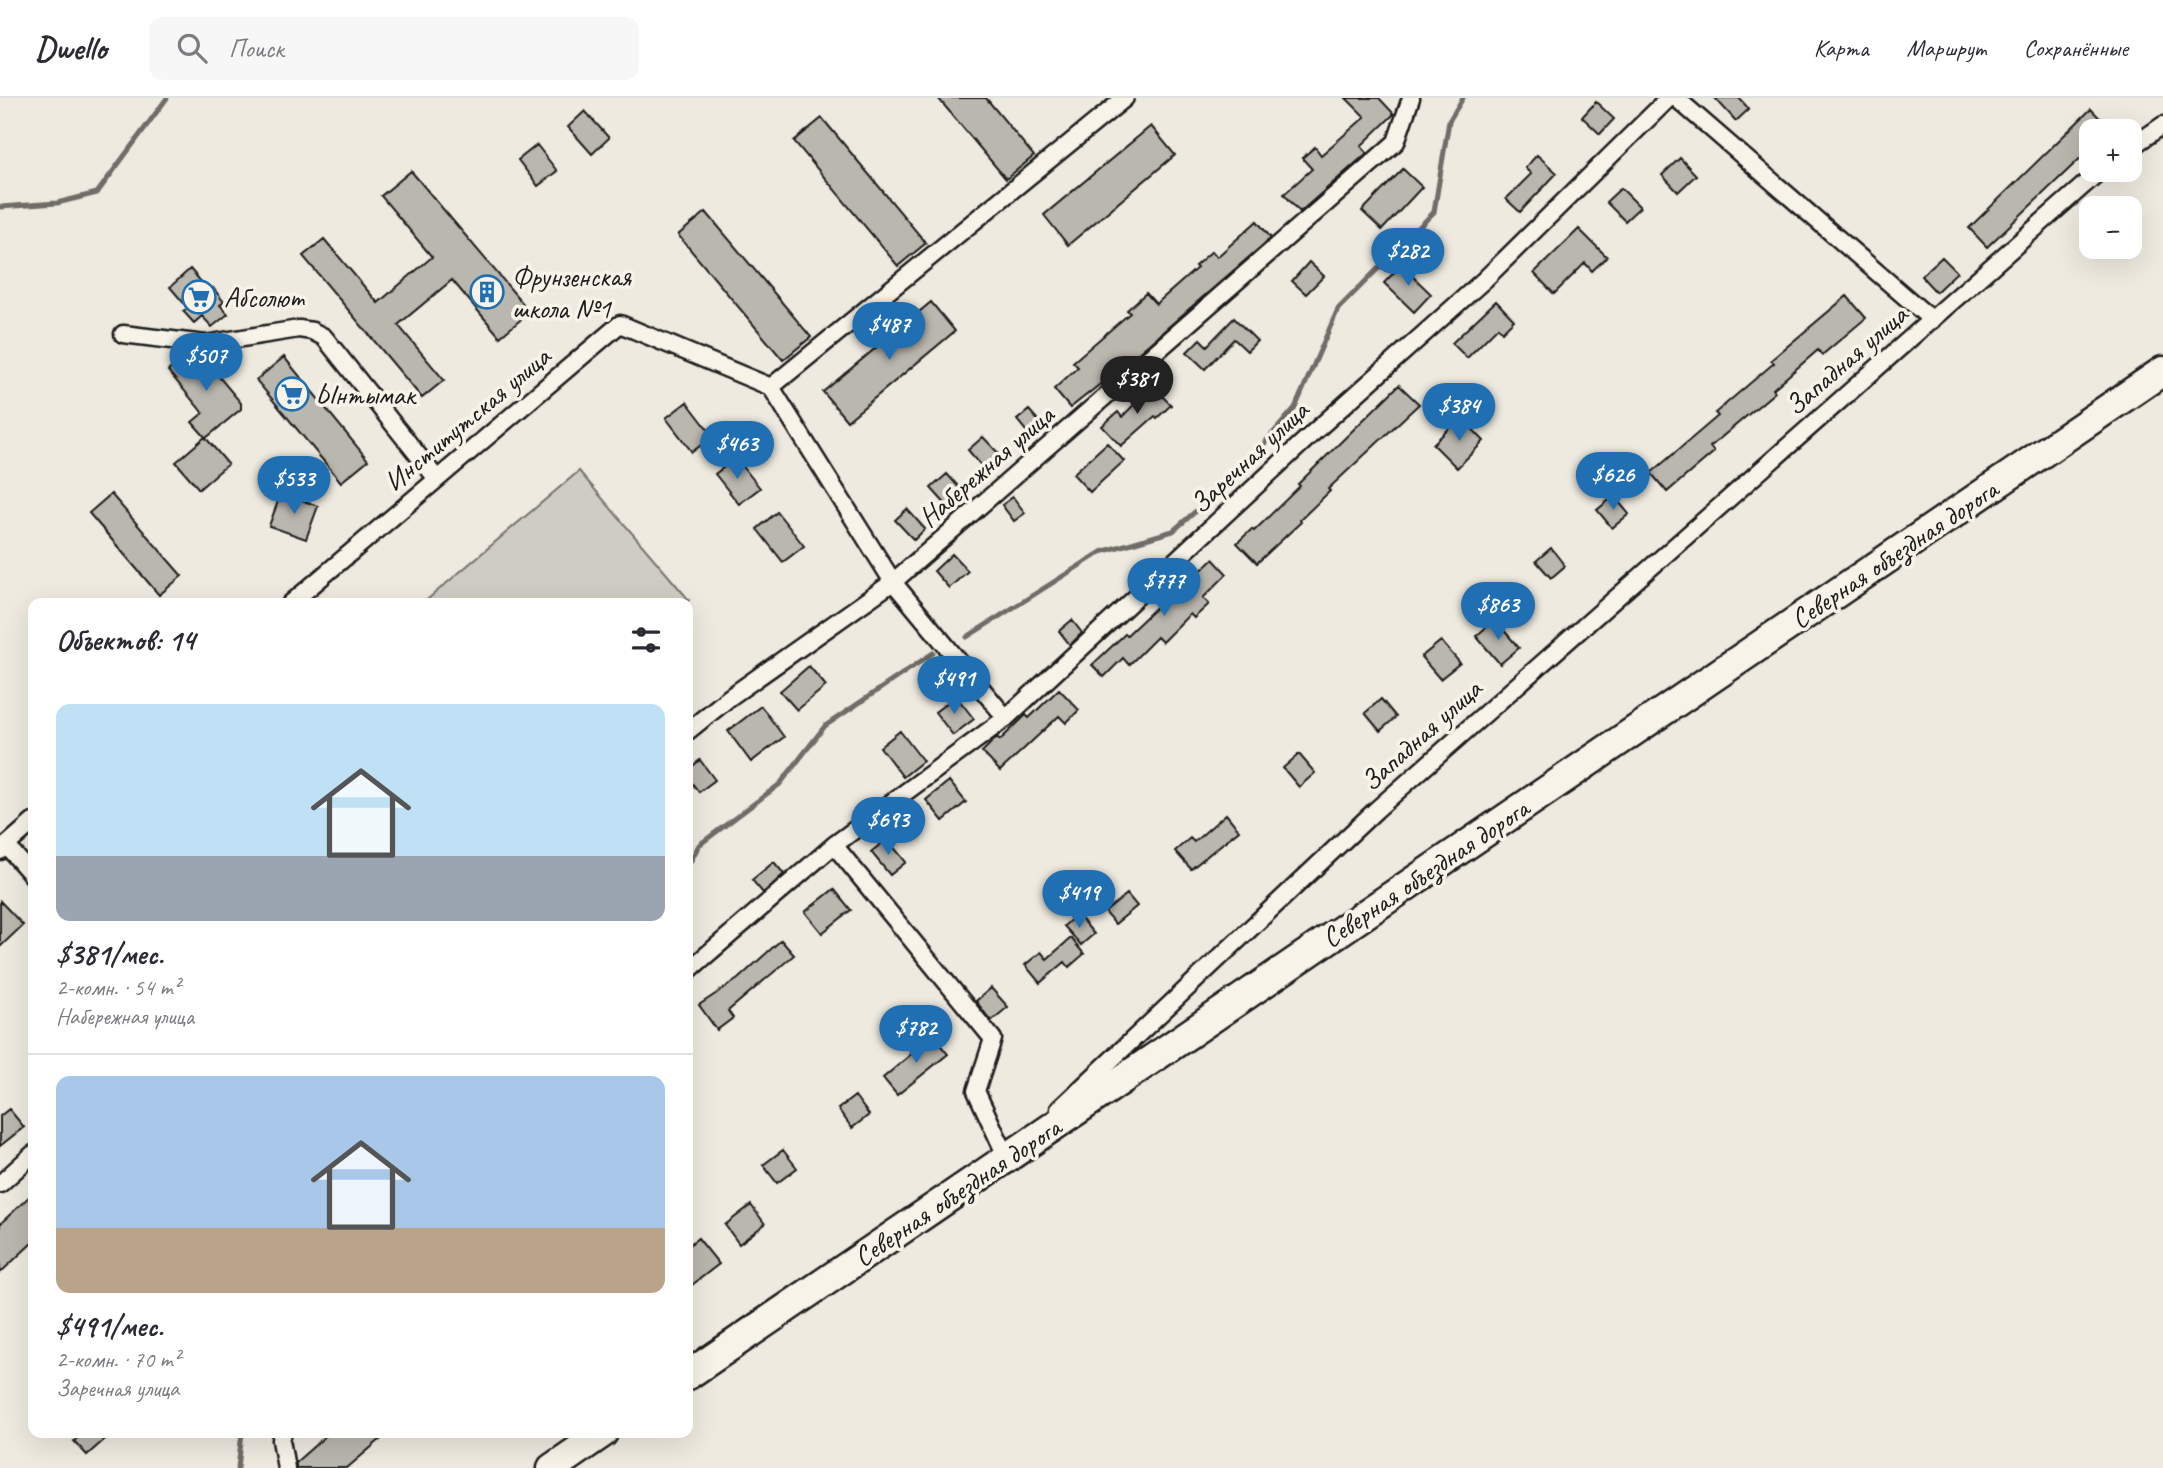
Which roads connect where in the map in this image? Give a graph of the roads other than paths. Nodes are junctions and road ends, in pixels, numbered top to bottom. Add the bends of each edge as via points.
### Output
1 (1125, 98) edge
2 (1411, 98) edge
3 (1666, 99) edge
4 (2163, 125) edge
5 (2142, 140) edge
6 (2087, 182) edge
7 (1932, 320) junction
8 (123, 334) dead end
9 (2163, 371) edge
10 (771, 387) junction
11 (436, 479) junction
12 (893, 582) junction
13 (297, 598) edge
14 (1006, 718) junction
15 (693, 727) edge
16 (28, 826) edge
17 (834, 845) junction
18 (3, 848) edge
19 (28, 871) edge
20 (693, 967) edge
21 (1007, 1158) junction
22 (28, 1159) edge
23 (0, 1184) edge
24 (693, 1373) edge
25 (282, 1438) edge
26 (596, 1438) edge
27 (286, 1468) edge
28 (552, 1468) edge

1 - 10 street
2 - 12 street, Набережная улица via 1396,142
3 - 7 street
3 - 14 street, Заречная улица via 1484,280
4 - 5 street
6 - 7 street, Западная улица
7 - 21 street, Западная улица via 1376,810
8 - 11 street via 205,344 299,329 312,331 324,337
9 - 21 highway, Северная объездная дорога
10 - 11 street, Институтская улица via 620,324
10 - 12 street
11 - 13 street, Институтская улица
12 - 14 street
12 - 15 street, Набережная улица
14 - 17 street, Заречная улица
16 - 18 street
17 - 20 street, Заречная улица
17 - 21 street via 993,1039 976,1091
18 - 19 street
21 - 24 highway, Северная объездная дорога
22 - 23 street
25 - 27 street
26 - 28 highway

